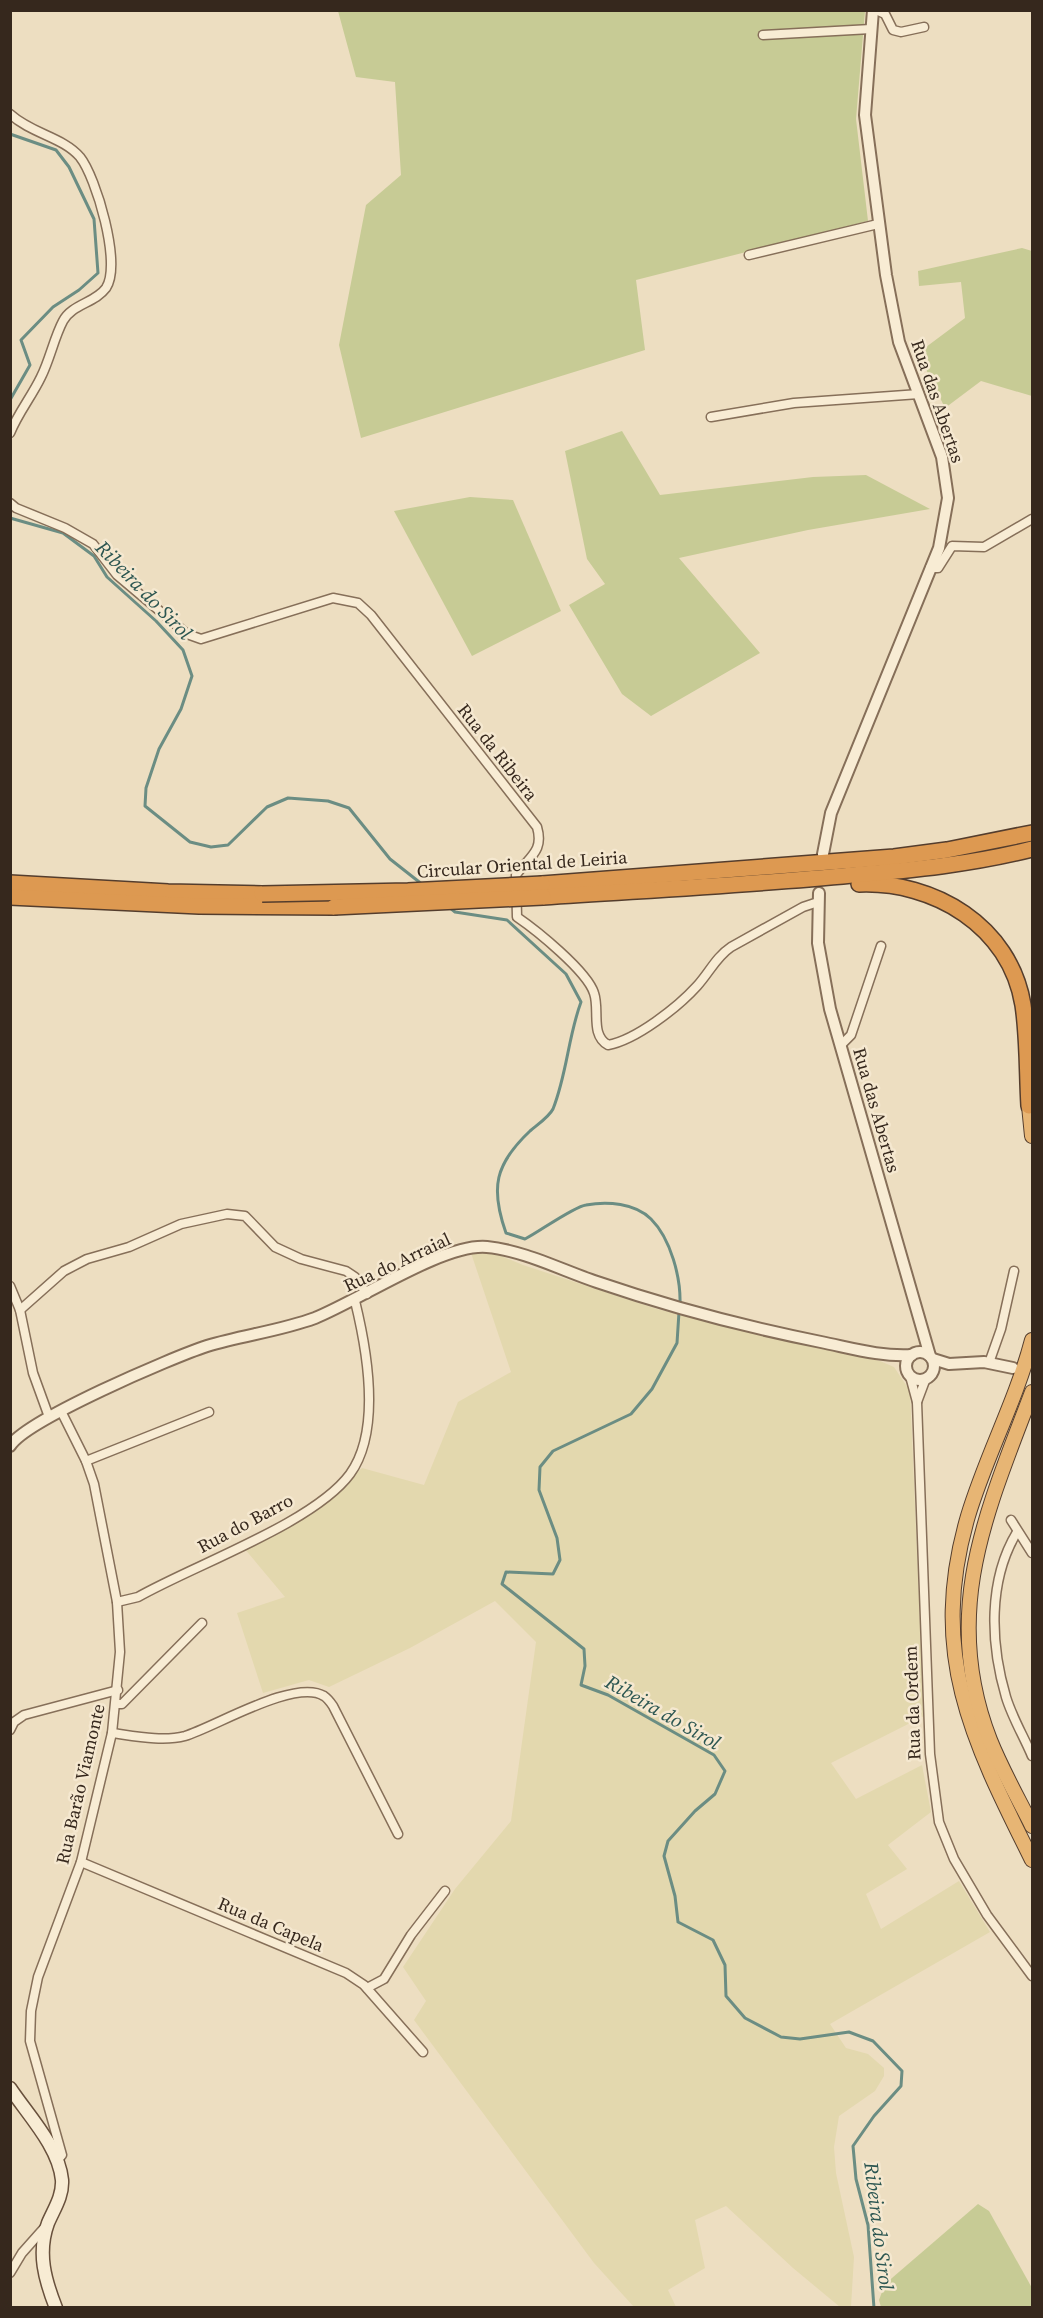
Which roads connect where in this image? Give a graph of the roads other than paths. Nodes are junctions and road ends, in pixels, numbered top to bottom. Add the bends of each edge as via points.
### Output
1 (874, 10) edge
2 (924, 27) dead end
3 (871, 29) junction
4 (763, 35) dead end
5 (10, 114) edge
6 (878, 224) junction
7 (749, 255) dead end
8 (919, 394) junction
9 (711, 417) dead end
10 (10, 433) edge
11 (10, 503) edge
12 (1032, 519) edge
13 (930, 568) junction
14 (1032, 833) edge
15 (1032, 849) edge
16 (823, 854) dead end
17 (803, 880) junction
18 (10, 883) edge
19 (543, 890) junction
20 (10, 897) edge
21 (819, 897) joint
22 (262, 901) junction
23 (881, 946) dead end
24 (841, 1045) junction
25 (1032, 1061) edge
26 (1029, 1106) junction
27 (1032, 1136) edge
28 (1014, 1271) dead end
29 (10, 1286) edge
30 (367, 1294) junction
31 (355, 1301) junction
32 (20, 1310) junction
33 (924, 1333) junction
34 (1032, 1340) edge
35 (915, 1353) junction
36 (887, 1355) junction
37 (932, 1358) junction
38 (989, 1363) junction
39 (949, 1364) junction
40 (1013, 1368) dead end
41 (909, 1374) junction
42 (930, 1375) junction
43 (1032, 1392) edge
44 (917, 1402) junction
45 (61, 1412) junction
46 (209, 1412) dead end
47 (49, 1417) junction
48 (10, 1446) edge
49 (86, 1461) junction
50 (1011, 1521) dead end
51 (1017, 1532) junction
52 (1032, 1553) edge
53 (117, 1602) junction
54 (202, 1623) dead end
55 (118, 1690) junction
56 (116, 1704) junction
57 (10, 1730) edge
58 (112, 1733) junction
59 (1032, 1756) edge
60 (1032, 1826) edge
61 (398, 1834) dead end
62 (1032, 1860) edge
63 (81, 1862) junction
64 (445, 1891) dead end
65 (1032, 1976) edge
66 (367, 1988) junction
67 (423, 2052) dead end
68 (10, 2088) edge
69 (57, 2161) junction
70 (48, 2225) junction
71 (10, 2273) edge
72 (57, 2307) edge

1 - 2 street via 885,14 893,30
1 - 3 street, Rua das Abertas
3 - 4 street
3 - 6 street, Rua das Abertas via 864,115
5 - 10 street via 31,129 67,145 89,171 105,218 112,272 97,297 73,309 63,320 40,378
6 - 7 street
6 - 8 street, Rua das Abertas via 896,332
8 - 9 street via 794,403
8 - 13 street, Rua das Abertas via 939,446 947,481 946,515
11 - 21 street, Rua da Ribeira via 93,544 117,575 187,634 201,639 333,598 358,603 537,827 541,840 538,850 516,875 517,917 588,982 595,994 598,1034 608,1045 633,1035 674,1008 730,947
12 - 13 street via 984,547 952,546 938,568
13 - 16 street, Rua das Abertas via 831,813
14 - 19 highway, Circular Oriental de Leiria via 894,857
15 - 17 highway, Circular Oriental de Leiria via 943,866
17 - 19 highway, Circular Oriental de Leiria
17 - 26 highway via 913,888 951,904 976,923 1002,953 1019,989
18 - 22 highway, Circular Oriental de Leiria
19 - 22 highway, Circular Oriental de Leiria, bridge via 408,891
20 - 22 highway, Circular Oriental de Leiria
21 - 24 street, Rua das Abertas via 823,975
23 - 24 street via 851,1035
24 - 33 street, Rua das Abertas
25 - 26 highway
26 - 27 highway
28 - 38 street
29 - 32 street
30 - 31 street, Rua do Arraial
30 - 32 street via 346,1271 301,1259 275,1247 244,1216 227,1214 180,1224 129,1247 87,1259 63,1271
30 - 36 street, Rua do Arraial via 448,1252 485,1247 505,1250 663,1303 786,1335
31 - 45 street, Rua do Arraial via 298,1324 196,1350
31 - 53 street, Rua do Barro via 365,1343 368,1410 358,1457 350,1474 287,1523 138,1596
32 - 47 street via 33,1373
33 - 35 street
33 - 37 street, Rua das Abertas
34 - 62 highway via 969,1515 955,1578 952,1623 957,1674 970,1725
35 - 36 street, Rua do Arraial
35 - 37 street
35 - 41 street via 906,1364
36 - 41 street, Rua do Arraial
37 - 39 street
37 - 42 street
38 - 39 street
38 - 40 street
39 - 42 street
41 - 42 street via 917,1380
41 - 44 street, Rua da Ordem
42 - 44 street, Rua da Ordem
43 - 60 highway via 985,1517 971,1577 968,1621 975,1687 984,1723
44 - 65 street, Rua da Ordem via 930,1754 939,1822 954,1859 987,1915
45 - 47 street, Rua do Arraial
45 - 49 street, Rua Barão Viamonte
46 - 49 street
47 - 48 street, Rua do Arraial via 22,1432
49 - 53 street, Rua Barão Viamonte
50 - 51 street
51 - 52 street
51 - 59 street via 1000,1566 995,1630 1006,1698
53 - 55 street, Rua Barão Viamonte
54 - 56 street via 122,1704
55 - 56 street, Rua Barão Viamonte
55 - 57 street via 24,1715
56 - 58 street, Rua Barão Viamonte
58 - 61 street via 185,1736 255,1704 301,1694 325,1696
58 - 63 street, Rua Barão Viamonte
63 - 66 street, Rua da Capela via 346,1973
63 - 69 street, Rua Barão Viamonte via 38,1977 32,2011 30,2041 62,2155
64 - 66 street via 384,1979
66 - 67 street, Rua da Capela
68 - 69 main road
69 - 70 main road via 62,2188
70 - 71 street via 22,2253
70 - 72 main road via 42,2244 43,2267

